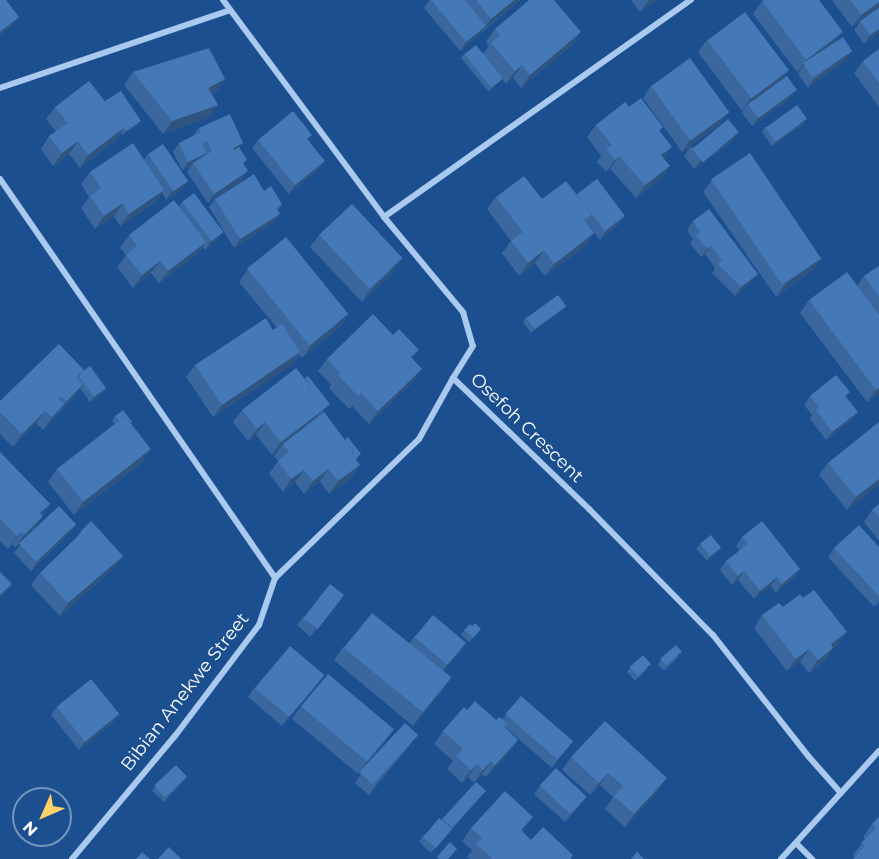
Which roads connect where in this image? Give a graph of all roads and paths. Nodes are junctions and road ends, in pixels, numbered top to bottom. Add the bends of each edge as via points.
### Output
1 (223, 0) edge
2 (692, 0) edge
3 (230, 10) junction
4 (0, 88) edge
5 (0, 179) edge
6 (384, 217) junction
7 (453, 378) junction
8 (275, 578) junction
9 (879, 751) edge
10 (842, 793) junction
11 (796, 843) junction
12 (72, 859) edge
13 (781, 859) edge
14 (812, 859) edge

1 - 3 street, Osefoh Crescent
2 - 6 street
3 - 4 street
3 - 6 street, Osefoh Crescent
5 - 8 street
6 - 7 street, Osefoh Crescent via 463,312 473,346
7 - 8 street, Bibian Anekwe Street via 419,439
7 - 10 street, Osefoh Crescent via 713,635
8 - 12 street, Bibian Anekwe Street via 259,625 175,736
9 - 10 street
10 - 11 street
11 - 13 street
11 - 14 street

